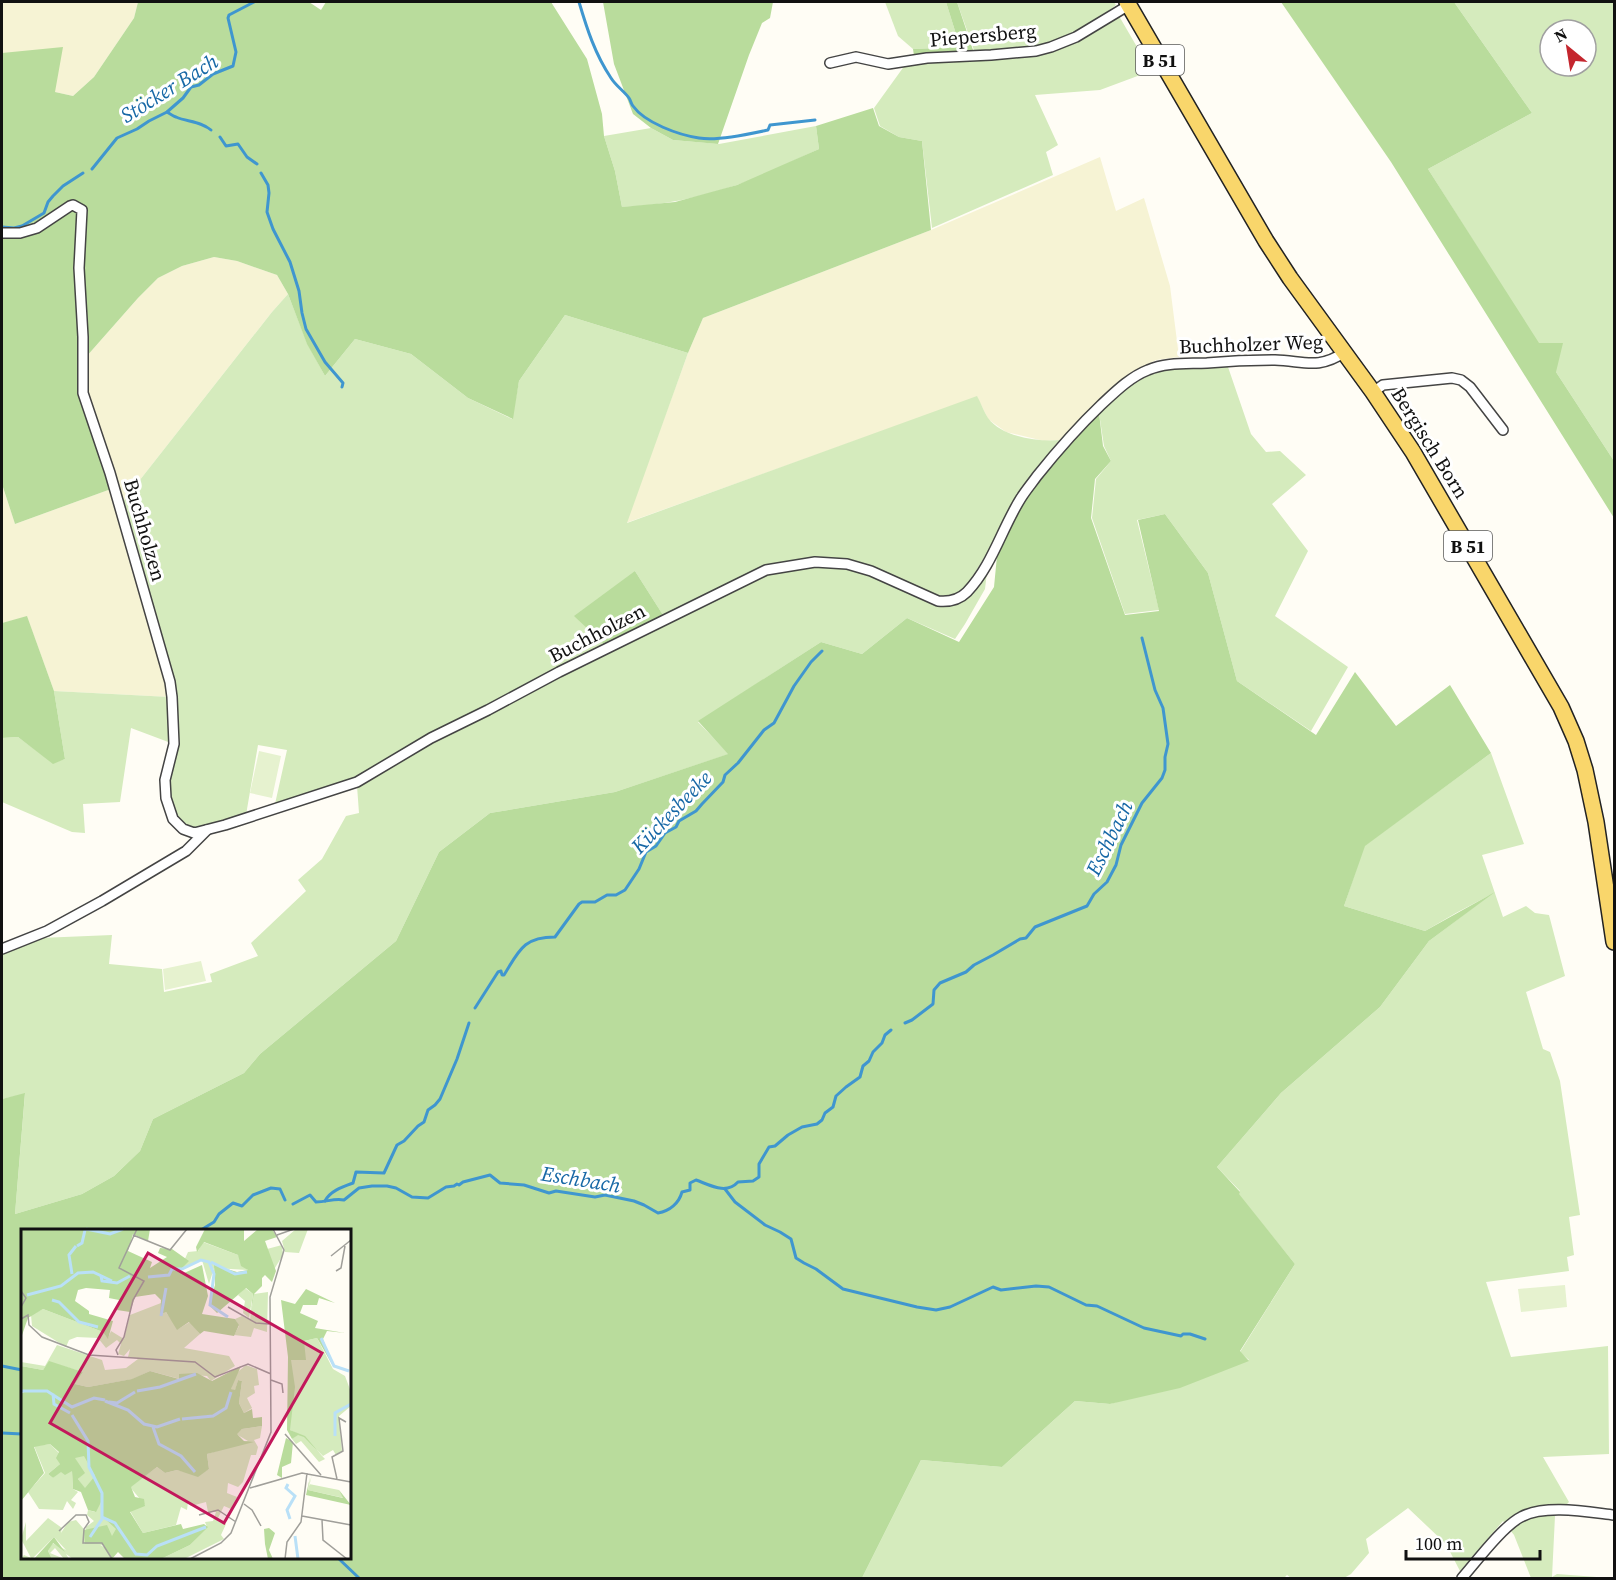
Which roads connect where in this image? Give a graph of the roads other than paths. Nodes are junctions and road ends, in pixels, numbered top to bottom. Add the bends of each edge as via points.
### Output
1 (1128, 3) edge
2 (830, 63) dead end
3 (2, 233) edge
4 (1344, 352) junction
5 (1373, 392) junction
6 (1503, 430) dead end
7 (993, 552) joint
8 (207, 830) junction
9 (1614, 942) edge
10 (2, 949) edge
11 (1614, 1515) edge
12 (1462, 1578) edge

1 - 2 street, Piepersberg via 1076,37 1036,51 888,64 856,57
1 - 4 main road, Bergisch Born / B 51 via 1266,241
3 - 8 street, Buchholzen via 38,228 73,205 81,209 83,393 170,682 174,744 165,780 168,807 183,829 195,833
4 - 5 main road, Bergisch Born / B 51
4 - 7 street, Buchholzer Weg via 1319,363 1260,360 1183,364 1161,366 1140,374 1110,397 1058,450 1021,497
5 - 6 street via 1383,385 1461,380
5 - 9 main road, Bergisch Born / B 51 via 1440,496 1569,724 1591,801
7 - 8 street, Buchholzen via 967,592 950,601 929,598 847,564 815,561 766,570 431,738 357,782
8 - 10 street, Buchholzen via 186,851 102,901 47,931
11 - 12 street via 1559,1511 1522,1516

